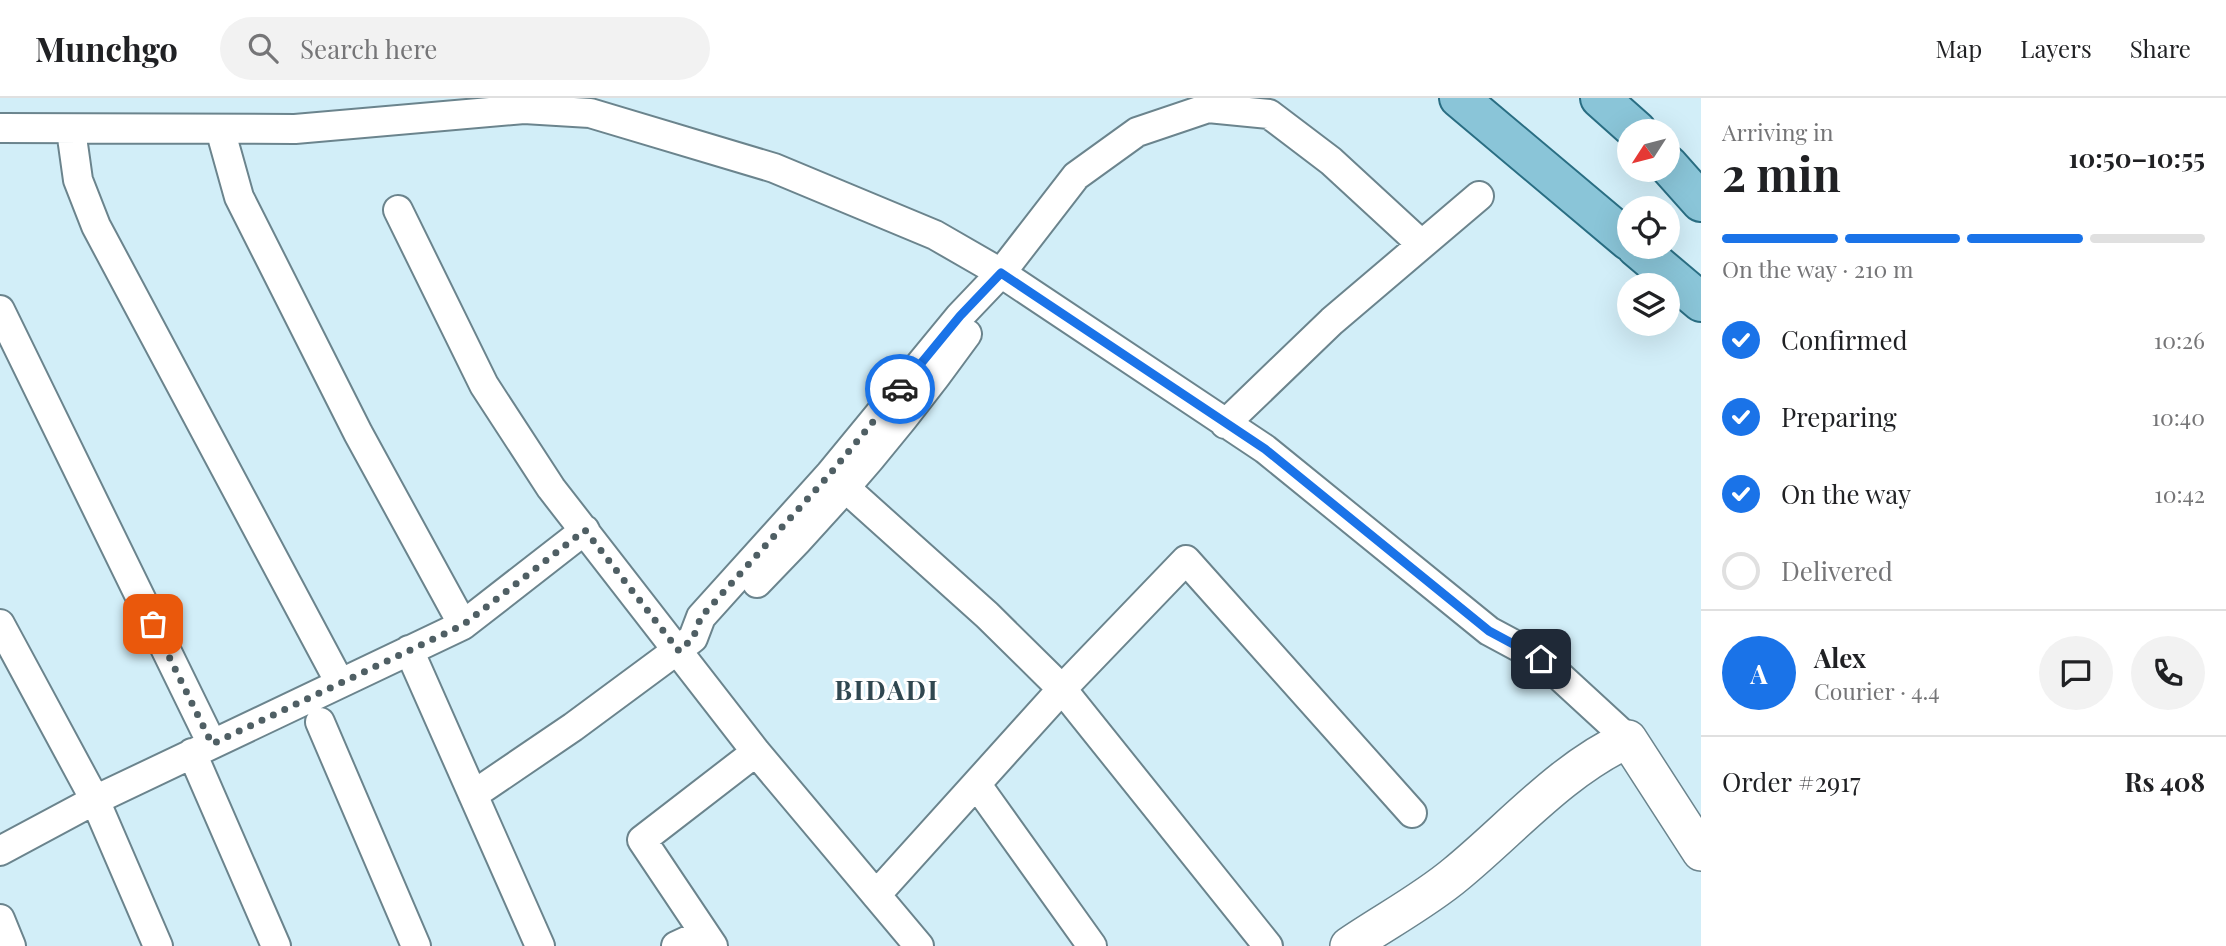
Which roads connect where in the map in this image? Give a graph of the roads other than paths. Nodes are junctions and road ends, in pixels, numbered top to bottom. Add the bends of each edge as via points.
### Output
1 (1471, 107) edge
2 (0, 128) edge
3 (220, 129) junction
4 (71, 130) junction
5 (1680, 178) edge
6 (1479, 196) dead end
7 (1701, 202) edge
8 (398, 209) dead end
9 (1617, 231) edge
10 (1419, 243) junction
11 (1650, 259) edge
12 (1001, 273) junction
13 (1701, 302) edge
14 (0, 310) edge
15 (1225, 424) junction
16 (838, 481) junction
17 (585, 530) junction
18 (0, 624) edge
19 (463, 625) junction
20 (686, 644) junction
21 (409, 650) junction
22 (340, 683) junction
23 (1062, 689) junction
24 (320, 722) dead end
25 (1628, 739) junction
26 (202, 749) junction
27 (756, 752) junction
28 (977, 785) junction
29 (473, 795) junction
30 (94, 800) junction
31 (1412, 813) dead end
32 (0, 851) edge
33 (1701, 852) edge
34 (876, 895) junction
35 (0, 919) edge
36 (709, 939) edge
37 (12, 946) edge
38 (158, 946) edge
39 (276, 946) edge
40 (416, 946) edge
41 (540, 946) edge
42 (676, 946) edge
43 (919, 946) edge
44 (1092, 946) edge
45 (1268, 946) edge
46 (1349, 946) edge

1 - 9 main road
2 - 4 street
3 - 4 street
3 - 12 street via 295,129 524,109 590,113 684,138 786,173 935,235
3 - 19 street via 246,209 358,433
4 - 22 street via 78,180 96,226
5 - 7 main road
6 - 10 street
8 - 17 street via 484,385 551,488
10 - 12 street via 1331,160 1269,114 1208,108 1137,132 1076,176
10 - 15 street
11 - 13 main road
12 - 15 street
12 - 16 street via 977,302 973,326 935,379
14 - 26 street
15 - 25 street via 1265,449 1489,631 1541,659
16 - 20 street via 713,627
16 - 23 street
17 - 19 street
17 - 20 street
18 - 30 street
19 - 21 street
20 - 27 street
20 - 29 street
21 - 22 street
21 - 29 street
22 - 26 street
23 - 28 street
23 - 31 street via 1186,560
23 - 45 street
24 - 40 street
25 - 33 street
25 - 46 street via 1608,748 1541,797 1454,875
26 - 30 street
26 - 39 street
27 - 34 street
27 - 36 street via 642,840
28 - 34 street
28 - 44 street
29 - 41 street
30 - 32 street
30 - 38 street
34 - 43 street
35 - 37 street
36 - 42 street

